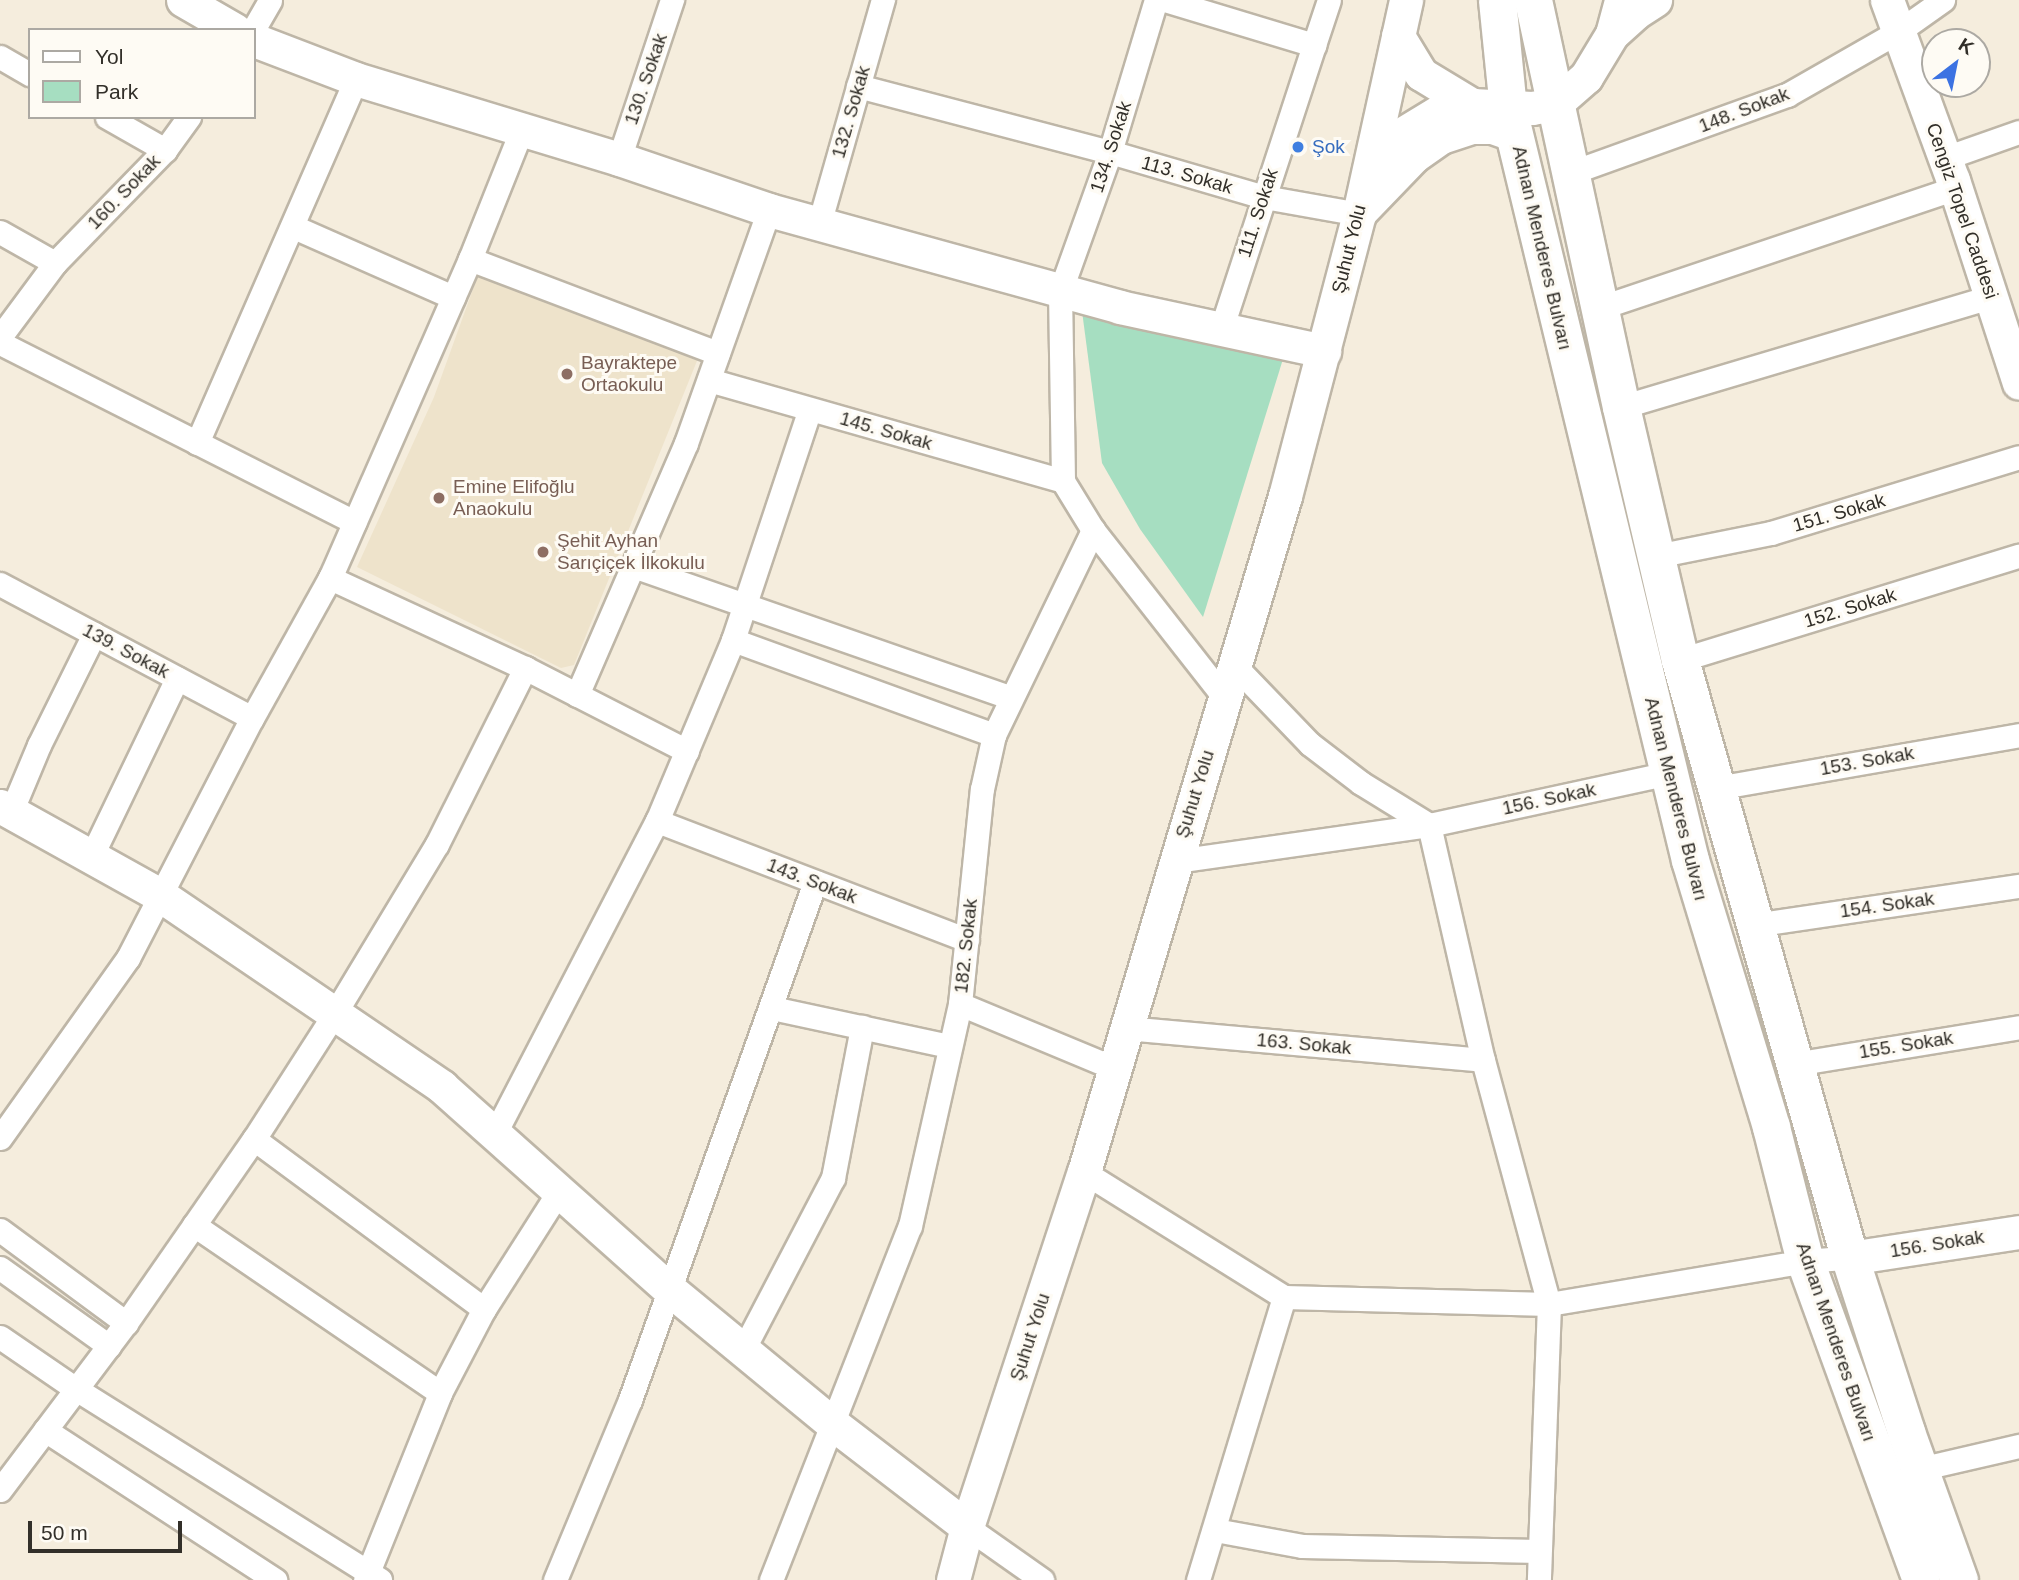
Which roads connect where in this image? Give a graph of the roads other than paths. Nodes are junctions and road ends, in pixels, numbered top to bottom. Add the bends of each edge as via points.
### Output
1 (183, 0) edge
2 (270, 0) edge
3 (672, 0) edge
4 (883, 0) edge
5 (1156, 0) edge
6 (1165, 0) edge
7 (1329, 0) edge
8 (1406, 0) edge
9 (1497, 0) edge
10 (1533, 0) edge
11 (1622, 0) edge
12 (1655, 0) edge
13 (1887, 0) edge
14 (1943, 0) edge
15 (232, 28) edge
16 (254, 28) edge
17 (1899, 31) junction
18 (1398, 36) junction
19 (256, 41) edge
20 (1314, 45) junction
21 (1605, 47) junction
22 (0, 57) edge
23 (28, 73) edge
24 (356, 79) junction
25 (859, 86) junction
26 (1555, 104) junction
27 (1472, 105) junction
28 (111, 119) edge
29 (188, 119) edge
30 (1512, 122) junction
31 (522, 129) junction
32 (2019, 132) edge
33 (165, 150) junction
34 (1110, 152) junction
35 (619, 159) junction
36 (1570, 173) junction
37 (1951, 173) junction
38 (1264, 197) junction
39 (1366, 205) junction
40 (769, 210) junction
41 (819, 224) junction
42 (293, 227) junction
43 (0, 232) edge
44 (470, 259) junction
45 (55, 263) junction
46 (1060, 292) junction
47 (453, 297) junction
48 (1991, 297) junction
49 (1600, 308) junction
50 (1220, 329) junction
51 (2012, 335) edge
52 (0, 337) edge
53 (0, 343) edge
54 (1324, 351) junction
55 (718, 353) junction
56 (709, 380) junction
57 (2019, 383) edge
58 (1621, 407) junction
59 (810, 409) junction
60 (197, 443) junction
61 (2019, 457) edge
62 (1063, 481) junction
63 (354, 522) junction
64 (1093, 530) junction
65 (1656, 556) junction
66 (2019, 556) edge
67 (633, 566) junction
68 (330, 578) junction
69 (0, 584) edge
70 (744, 607) junction
71 (94, 634) junction
72 (733, 640) junction
73 (1680, 660) junction
74 (1233, 664) junction
75 (525, 668) junction
76 (177, 678) junction
77 (577, 695) junction
78 (1224, 697) junction
79 (1011, 698) junction
80 (252, 718) junction
81 (994, 735) junction
82 (2019, 735) edge
83 (687, 751) junction
84 (1669, 773) junction
85 (1716, 788) junction
86 (6, 809) edge
87 (657, 821) junction
88 (1429, 825) junction
89 (92, 855) junction
90 (1176, 861) junction
91 (815, 882) junction
92 (2019, 886) edge
93 (160, 895) junction
94 (1754, 925) junction
95 (967, 940) junction
96 (960, 1004) junction
97 (772, 1008) junction
98 (335, 1013) junction
99 (862, 1027) junction
100 (2019, 1027) edge
101 (1126, 1028) junction
102 (949, 1046) junction
103 (1483, 1060) junction
104 (1794, 1064) junction
105 (1114, 1068) junction
106 (494, 1135) junction
107 (0, 1139) edge
108 (254, 1139) junction
109 (1084, 1172) junction
110 (558, 1193) junction
111 (194, 1225) junction
112 (0, 1230) edge
113 (2019, 1232) edge
114 (1853, 1257) junction
115 (1805, 1261) junction
116 (0, 1268) edge
117 (669, 1289) junction
118 (1284, 1297) junction
119 (1549, 1304) junction
120 (484, 1309) junction
121 (126, 1323) junction
122 (0, 1337) edge
123 (109, 1346) junction
124 (743, 1350) junction
125 (76, 1389) junction
126 (440, 1393) junction
127 (833, 1424) junction
128 (44, 1430) junction
129 (2019, 1446) edge
130 (1919, 1469) junction
131 (0, 1490) edge
132 (967, 1527) junction
133 (1215, 1530) junction
134 (1539, 1551) junction
135 (371, 1578) edge
136 (275, 1580) edge
137 (555, 1580) edge
138 (771, 1580) edge
139 (953, 1580) edge
140 (1042, 1580) edge
141 (1198, 1580) edge
142 (1539, 1580) edge
143 (1921, 1580) edge
144 (1959, 1580) edge

1 - 15 street
2 - 16 street
3 - 35 street, 130. Sokak
4 - 25 street, 132. Sokak
5 - 34 street, 134. Sokak
6 - 20 street
7 - 20 street, 111. Sokak
8 - 18 street, Şuhut Yolu
9 - 30 main road, Adnan Menderes Bulvarı
10 - 26 main road, Adnan Menderes Bulvarı
11 - 21 street
12 - 21 street via 1635,13
13 - 17 street, Cengiz Topel Caddesi
14 - 17 street, 148. Sokak
17 - 36 street, 148. Sokak via 1787,96
17 - 37 street, Cengiz Topel Caddesi
18 - 27 street via 1421,74
18 - 39 street, Şuhut Yolu
19 - 24 street
20 - 38 street, 111. Sokak
21 - 26 street via 1586,77
21 - 36 street via 1573,131
22 - 23 street
24 - 31 street
24 - 42 street
25 - 34 street, 113. Sokak
25 - 41 street, 132. Sokak
26 - 30 street
26 - 36 main road, Adnan Menderes Bulvarı
27 - 30 street
27 - 39 street via 1440,111 1397,137
28 - 33 street
29 - 33 street, 160. Sokak
30 - 39 street via 1471,127 1441,137 1414,156
30 - 84 main road, Adnan Menderes Bulvarı
31 - 35 street
31 - 44 street
32 - 37 street
33 - 45 street, 160. Sokak
34 - 38 street, 113. Sokak
34 - 46 street, 134. Sokak
35 - 40 street
36 - 49 main road, Adnan Menderes Bulvarı
37 - 48 street, Cengiz Topel Caddesi
37 - 49 street
38 - 39 street, 113. Sokak
38 - 50 street, 111. Sokak
39 - 54 street, Şuhut Yolu
40 - 41 street
40 - 55 street
41 - 46 street
42 - 47 street
42 - 60 street
43 - 45 street
44 - 47 street
44 - 55 street
45 - 52 street, 160. Sokak
46 - 50 street
46 - 62 street
47 - 63 street
48 - 51 street, Cengiz Topel Caddesi
48 - 58 street
49 - 58 main road, Adnan Menderes Bulvarı
50 - 54 street
51 - 57 street, Cengiz Topel Caddesi
53 - 60 street
54 - 74 street, Şuhut Yolu
55 - 56 street
56 - 59 street, 145. Sokak
56 - 67 street
58 - 65 main road, Adnan Menderes Bulvarı
59 - 62 street, 145. Sokak
59 - 70 street
60 - 63 street
61 - 65 street, 151. Sokak via 1771,533
62 - 64 street
63 - 68 street
64 - 78 street
64 - 79 street, 182. Sokak
65 - 73 main road, Adnan Menderes Bulvarı
66 - 73 street, 152. Sokak
67 - 70 street
67 - 77 street
68 - 75 street
68 - 80 street
69 - 71 street, 139. Sokak
70 - 72 street
70 - 79 street
71 - 76 street, 139. Sokak
71 - 86 street
72 - 81 street
72 - 83 street
73 - 85 main road, Adnan Menderes Bulvarı
74 - 78 street, Şuhut Yolu
74 - 88 street via 1310,744 1361,783
75 - 77 street
75 - 98 street via 437,844
76 - 80 street, 139. Sokak
76 - 89 street
77 - 83 street
78 - 90 street, Şuhut Yolu
79 - 81 street, 182. Sokak
80 - 93 street
81 - 95 street, 182. Sokak via 982,789
82 - 85 street, 153. Sokak
83 - 87 street
84 - 88 street, 156. Sokak
84 - 115 main road, Adnan Menderes Bulvarı
85 - 94 main road, Adnan Menderes Bulvarı
86 - 89 street
87 - 91 street, 143. Sokak
87 - 106 street
88 - 90 street, 156. Sokak
88 - 103 street
89 - 93 street
90 - 101 street, Şuhut Yolu
91 - 95 street, 143. Sokak
91 - 97 street
92 - 94 street, 154. Sokak
93 - 98 street
93 - 107 street via 128,958
94 - 104 main road, Adnan Menderes Bulvarı
95 - 96 street, 182. Sokak
96 - 102 street, 182. Sokak
96 - 105 street
97 - 99 street
97 - 117 street
98 - 106 street via 442,1087
98 - 108 street
99 - 102 street
99 - 124 street via 833,1178
100 - 104 street, 155. Sokak
101 - 103 street, 163. Sokak
101 - 105 street, Şuhut Yolu
102 - 127 street, 182. Sokak via 910,1226
103 - 119 street
104 - 114 main road, Adnan Menderes Bulvarı
105 - 109 street, Şuhut Yolu
106 - 110 street
108 - 111 street
108 - 120 street
109 - 118 street
109 - 132 street, Şuhut Yolu
110 - 117 street
110 - 120 street
111 - 121 street
111 - 126 street
112 - 121 street
113 - 114 street, 156. Sokak
114 - 115 street
114 - 130 main road, Adnan Menderes Bulvarı
115 - 119 street
115 - 143 main road, Adnan Menderes Bulvarı
116 - 123 street
117 - 124 street
117 - 137 street via 630,1400
118 - 119 street
118 - 133 street
119 - 134 street
120 - 126 street
121 - 123 street
122 - 125 street
123 - 125 street
124 - 127 street
125 - 128 street
125 - 135 street
126 - 135 street
127 - 132 street
127 - 138 street, 182. Sokak
128 - 131 street
128 - 136 street
129 - 130 street
130 - 144 main road, Adnan Menderes Bulvarı
132 - 139 street, Şuhut Yolu
132 - 140 street
133 - 134 street via 1302,1546
133 - 141 street
134 - 142 street

